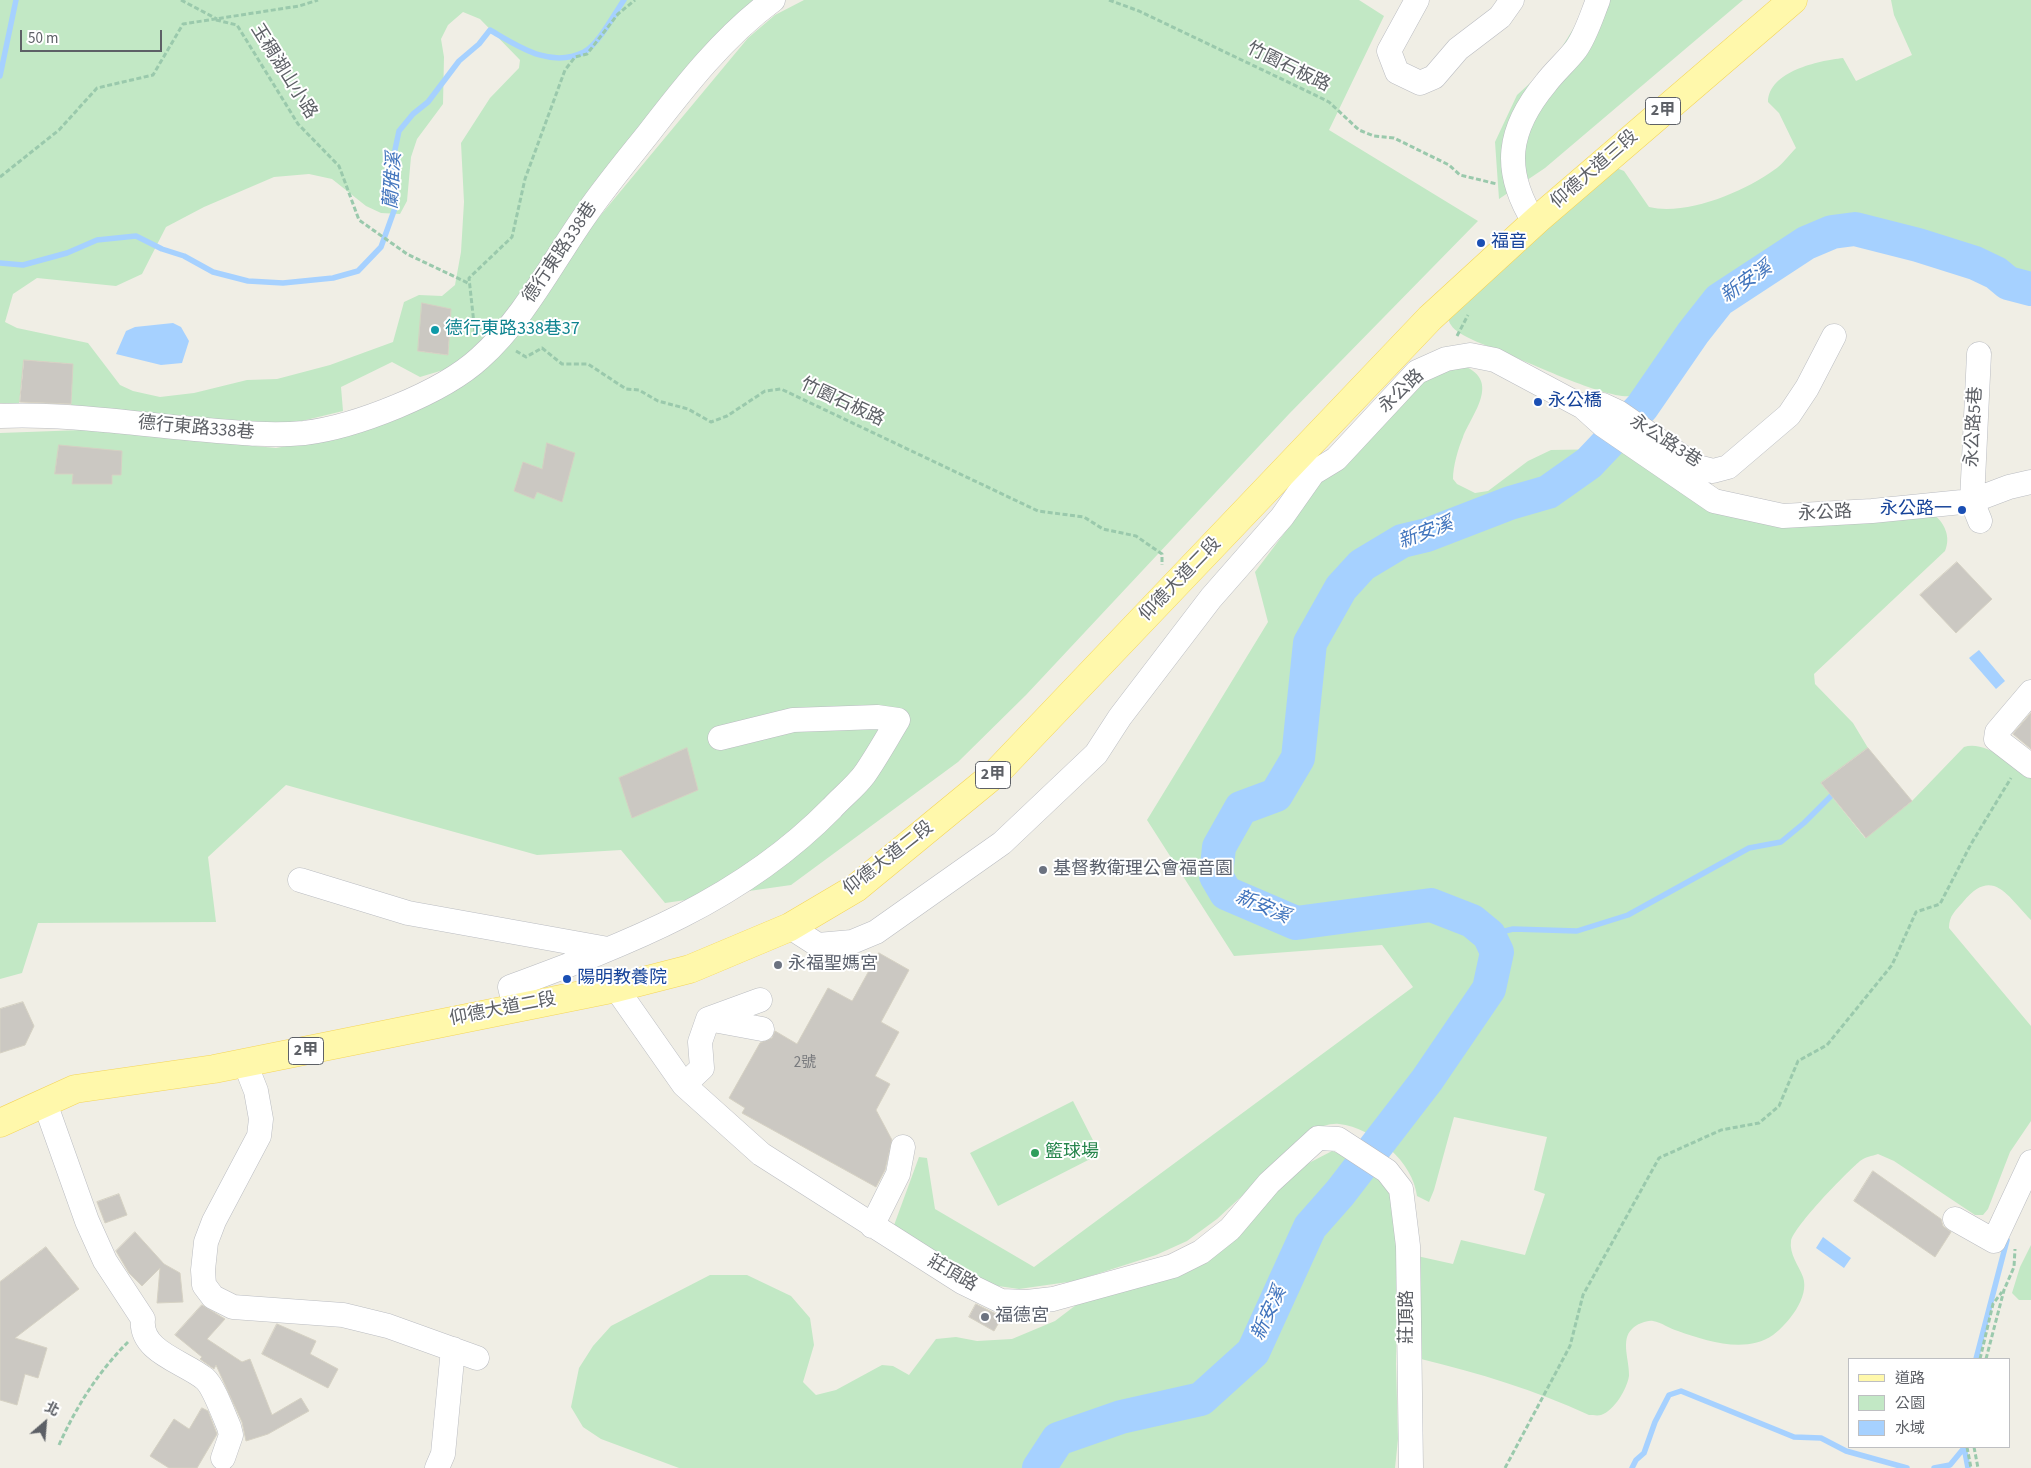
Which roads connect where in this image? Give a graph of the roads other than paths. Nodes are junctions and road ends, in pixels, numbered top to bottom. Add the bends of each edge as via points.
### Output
1 (773, 0) edge
2 (1417, 0) edge
3 (1512, 0) edge
4 (1598, 0) edge
5 (1793, 0) edge
6 (1534, 222) junction
7 (1834, 336) dead end
8 (1979, 354) dead end
9 (0, 416) edge
10 (1639, 437) junction
11 (1305, 466) junction
12 (2031, 482) edge
13 (1976, 511) junction
14 (2031, 692) edge
15 (720, 738) dead end
16 (2026, 763) edge
17 (300, 880) dead end
18 (790, 927) junction
19 (609, 950) junction
20 (616, 988) junction
21 (760, 1000) dead end
22 (515, 1008) junction
23 (708, 1019) junction
24 (762, 1030) dead end
25 (244, 1063) junction
26 (684, 1084) junction
27 (45, 1103) junction
28 (0, 1123) edge
29 (903, 1147) dead end
30 (2031, 1162) edge
31 (1955, 1219) dead end
32 (872, 1226) junction
33 (453, 1349) junction
34 (477, 1358) dead end
35 (223, 1458) dead end
36 (437, 1468) edge
37 (1411, 1468) edge

1 - 9 street, 德行東路338巷 via 741,24 675,99 610,182 537,290 492,347 443,383 356,421 307,432 268,436 66,417
2 - 3 street via 1389,51 1397,72 1420,83 1434,77 1458,48 1500,17
4 - 6 street via 1578,47 1545,84 1517,128 1512,163 1519,196
5 - 6 main road, 仰德大道三段 / 2甲
6 - 11 main road, 仰德大道二段 / 2甲 via 1430,318
7 - 10 street, 永公路3巷 via 1789,415 1728,467 1713,471 1697,467
8 - 13 street, 永公路5巷
10 - 11 street, 永公路 via 1610,418 1495,360 1470,355 1446,359 1417,372 1336,459
10 - 13 street, 永公路 via 1714,501 1782,516 1872,511
11 - 18 main road, 仰德大道二段 / 2甲 via 996,773 856,888
11 - 18 street via 1282,517 1212,598 1120,717 1096,754 1002,843 876,932 852,942 818,945
12 - 13 street, 永公路 via 2009,487
14 - 16 street via 1996,732 1996,739
15 - 19 street via 793,720 878,717 898,720 863,776 813,827 756,873 670,923
17 - 19 street via 408,913
18 - 20 main road, 仰德大道二段 / 2甲 via 690,969
19 - 22 street via 510,987
20 - 22 main road, 仰德大道二段 / 2甲
20 - 26 street, 莊頂路
21 - 23 street
22 - 25 main road, 仰德大道二段 / 2甲
23 - 24 street
23 - 26 street via 700,1042 702,1068
25 - 27 main road, 仰德大道二段 / 2甲 via 75,1089
25 - 33 street via 256,1091 261,1119 259,1136 206,1242 204,1285 214,1297 233,1307 343,1315 388,1326
26 - 32 street, 莊頂路 via 760,1154
27 - 28 main road, 仰德大道二段 / 2甲
27 - 35 street via 87,1221 105,1261 143,1319 146,1339 207,1380 231,1435
29 - 32 street via 898,1174
30 - 31 street via 1994,1241
32 - 37 street, 莊頂路 via 962,1282 1001,1301 1053,1299 1173,1266 1201,1252 1230,1229 1269,1183 1318,1138 1338,1139 1388,1171 1401,1189 1407,1238
33 - 34 street
33 - 36 street via 442,1454

